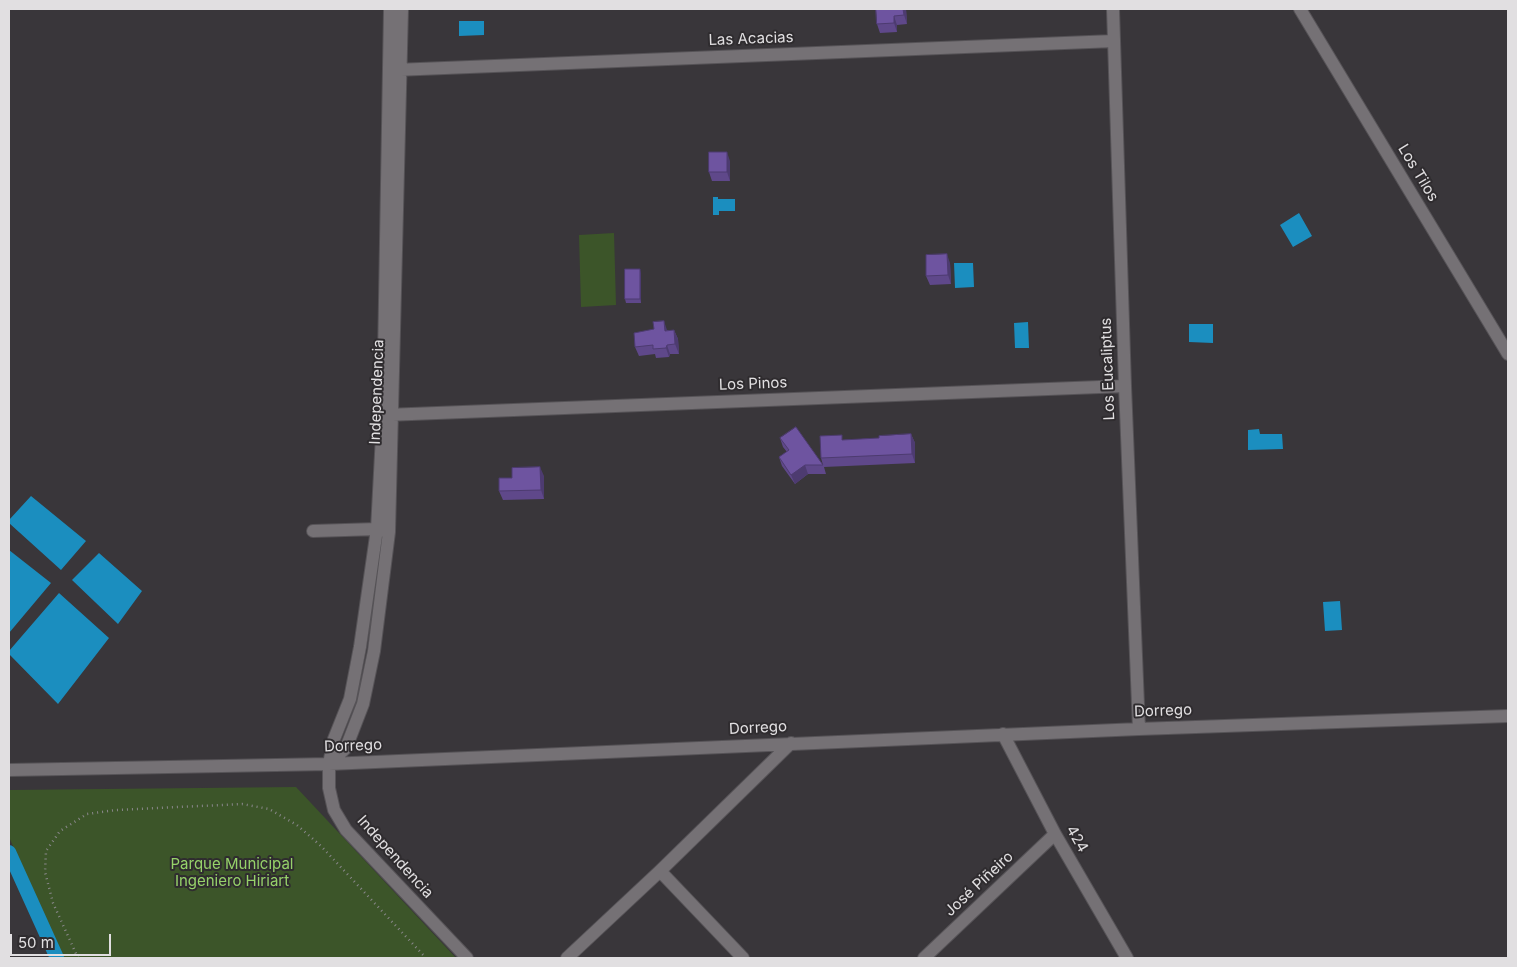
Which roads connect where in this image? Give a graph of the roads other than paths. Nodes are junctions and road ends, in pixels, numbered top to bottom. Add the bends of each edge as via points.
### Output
1 (390, 9) edge
2 (402, 9) edge
3 (1113, 9) edge
4 (1300, 9) edge
5 (1114, 41) junction
6 (395, 70) junction
7 (1508, 354) edge
8 (1124, 386) junction
9 (388, 415) junction
10 (313, 531) dead end
11 (383, 531) junction
12 (1508, 716) edge
13 (1139, 728) junction
14 (1003, 734) junction
15 (791, 743) junction
16 (328, 764) junction
17 (9, 770) edge
18 (1055, 834) junction
19 (660, 871) junction
20 (467, 958) edge
21 (567, 958) edge
22 (743, 958) edge
23 (924, 958) edge
24 (1127, 958) edge

1 - 6 street, Independencia
2 - 6 street, Independencia
3 - 5 street, Los Eucaliptus
4 - 7 street, Los Tilos
5 - 6 street, Las Acacias
5 - 8 street, Los Eucaliptus
6 - 9 street, Independencia
8 - 9 street, Los Pinos
8 - 13 street, Los Eucaliptus
9 - 11 street, Independencia
10 - 11 street
11 - 16 street, Independencia via 374,651 363,704 346,748
12 - 13 street, Dorrego
13 - 14 street, Dorrego
14 - 15 street, Dorrego
14 - 18 street, 424
15 - 16 street, Dorrego
15 - 19 street
16 - 17 street, Dorrego
16 - 20 street, Independencia via 334,810 346,830
18 - 23 street, José Piñeiro
18 - 24 street, 424
19 - 21 street
19 - 22 street

